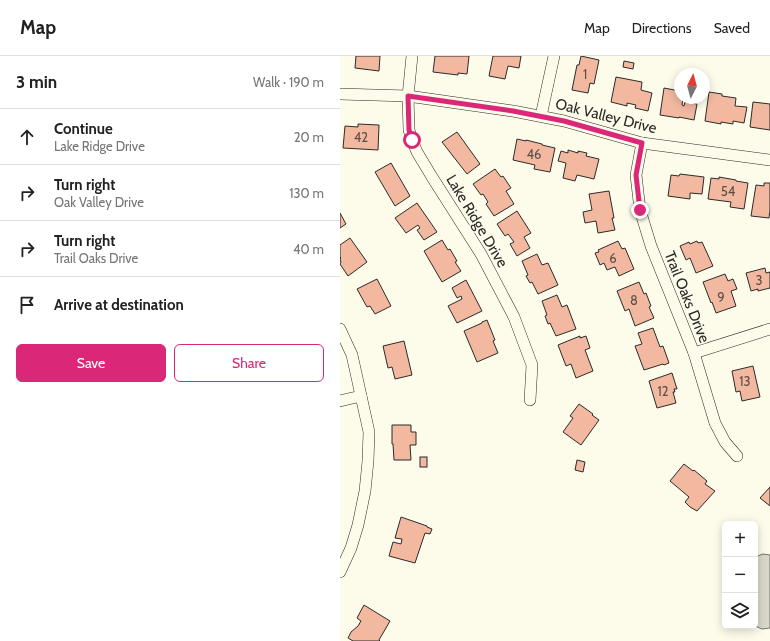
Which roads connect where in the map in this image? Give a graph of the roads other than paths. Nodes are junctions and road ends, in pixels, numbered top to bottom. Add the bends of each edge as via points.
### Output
1 (412, 56) edge
2 (554, 56) edge
3 (340, 94) edge
4 (408, 96) junction
5 (542, 116) junction
6 (642, 143) junction
7 (770, 160) edge
8 (340, 329) edge
9 (770, 329) edge
10 (694, 353) junction
11 (361, 396) junction
12 (530, 400) dead end
13 (340, 401) edge
14 (737, 456) dead end
15 (340, 572) edge

1 - 4 street, Lake Ridge Drive
2 - 5 street
3 - 4 street, Oak Valley Drive
4 - 5 street, Oak Valley Drive
4 - 12 street, Lake Ridge Drive via 409,130 417,152 481,254 514,317 532,365
5 - 6 street, Oak Valley Drive
6 - 7 street, Oak Valley Drive
6 - 10 street, Trail Oaks Drive via 636,175 640,210 651,246
8 - 11 street via 352,355
9 - 10 street
10 - 14 street, Trail Oaks Drive via 715,423 725,442
11 - 13 street
11 - 15 street via 369,432 365,491 351,548

